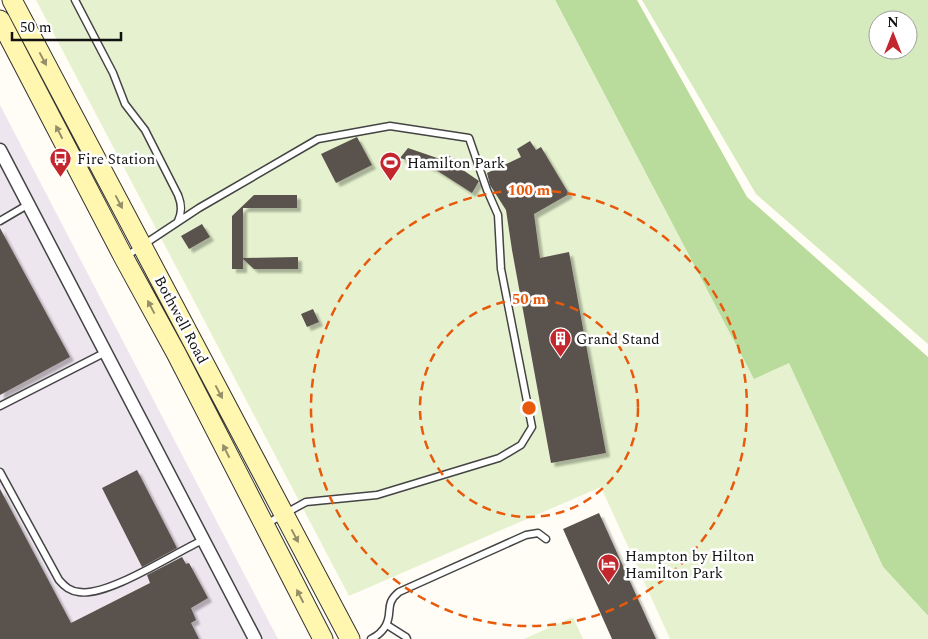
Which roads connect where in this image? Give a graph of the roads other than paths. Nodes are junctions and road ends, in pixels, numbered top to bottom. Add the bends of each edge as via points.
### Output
1 (12, 0) edge
2 (75, 0) edge
3 (0, 20) edge
4 (6, 46) edge
5 (0, 150) edge
6 (3, 165) edge
7 (28, 204) junction
8 (0, 221) edge
9 (178, 222) junction
10 (142, 246) junction
11 (124, 258) junction
12 (106, 352) junction
13 (0, 406) edge
14 (0, 472) edge
15 (283, 515) junction
16 (264, 525) junction
17 (546, 539) dead end
18 (204, 540) junction
19 (387, 625) junction
20 (255, 639) edge
21 (323, 639) edge
22 (350, 639) edge
23 (371, 639) edge
24 (407, 639) edge

1 -> 10 main road, Bothwell Road
2 - 9 lane via 113,73 125,104 144,130 182,204
3 - 4 main road, Bothwell Road
11 -> 4 main road, Bothwell Road
5 - 6 street
6 - 7 street
7 - 8 lane
7 - 12 street
9 - 10 lane
9 - 15 lane via 318,139 390,126 469,138 498,215 501,269 532,427 521,444 499,458 377,495 306,502
10 - 11 lane
10 -> 15 main road, Bothwell Road
16 -> 11 main road, Bothwell Road
12 - 13 lane
12 - 18 street
14 - 18 lane via 59,580 67,588 94,592 128,579
15 - 16 lane
15 -> 22 main road, Bothwell Road
21 -> 16 main road, Bothwell Road
17 - 19 lane via 538,533 526,535 399,592 390,603
18 - 20 street
19 - 23 lane
19 - 24 lane

